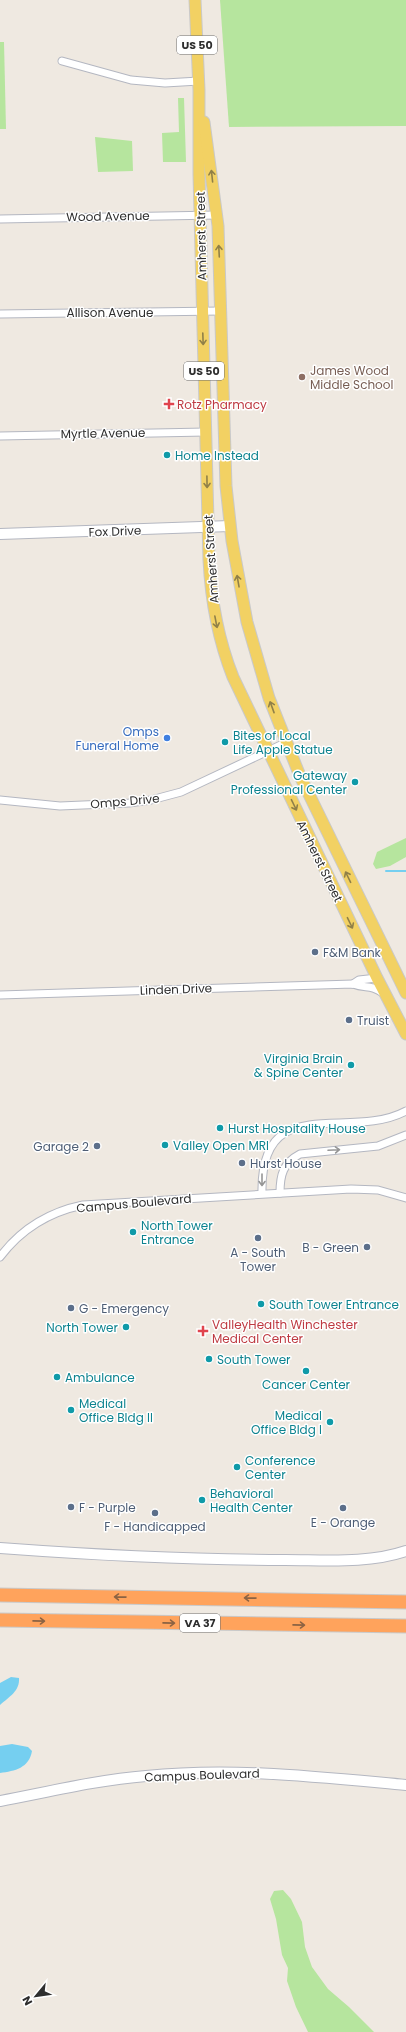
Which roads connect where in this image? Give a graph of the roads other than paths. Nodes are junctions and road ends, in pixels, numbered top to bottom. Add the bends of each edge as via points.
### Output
1 (195, 0) edge
2 (62, 61) dead end
3 (199, 85) junction
4 (217, 214) junction
5 (200, 216) junction
6 (0, 219) edge
7 (201, 254) junction
8 (220, 281) junction
9 (203, 311) junction
10 (221, 311) junction
11 (0, 314) edge
12 (206, 432) junction
13 (0, 436) edge
14 (226, 470) junction
15 (230, 526) junction
16 (208, 527) junction
17 (0, 534) edge
18 (286, 743) junction
19 (267, 751) junction
20 (0, 800) edge
21 (366, 956) junction
22 (396, 974) junction
23 (377, 978) junction
24 (353, 984) junction
25 (406, 993) edge
26 (385, 994) junction
27 (0, 995) edge
28 (406, 998) edge
29 (406, 1034) edge
30 (406, 1111) edge
31 (406, 1134) edge
32 (262, 1193) junction
33 (280, 1193) junction
34 (406, 1198) edge
35 (0, 1257) edge
36 (0, 1548) edge
37 (406, 1551) edge
38 (0, 1595) edge
39 (406, 1597) edge
40 (345, 1600) junction
41 (406, 1602) edge
42 (0, 1620) edge
43 (404, 1626) edge
44 (406, 1785) edge
45 (0, 1801) edge

1 - 3 main road, Amherst Street / US 50
2 - 3 street via 131,80
4 -> 3 main road, Amherst Street / US 50
3 - 5 main road, Amherst Street / US 50
4 - 5 street, Wood Avenue
8 -> 4 main road, Amherst Street / US 50
5 - 6 street, Wood Avenue
5 - 7 main road, Amherst Street / US 50
7 - 8 main road via 207,275
7 - 9 main road, Amherst Street / US 50
8 - 10 main road, Amherst Street / US 50
9 - 10 street, Allison Avenue
9 - 11 street, Allison Avenue
9 -> 12 main road, Amherst Street / US 50
10 - 14 main road, Amherst Street / US 50
12 - 13 street, Myrtle Avenue
12 - 14 main road via 216,433
12 -> 16 main road, Amherst Street / US 50
14 - 15 main road, Amherst Street / US 50
15 - 16 street, Fox Drive
18 -> 15 main road, Amherst Street / US 50 via 247,622
16 - 17 street, Fox Drive
16 -> 19 main road, Amherst Street / US 50 via 210,587 218,632 233,677
18 - 19 street, Omps Drive
22 -> 18 main road, Amherst Street / US 50
19 - 20 street, Omps Drive via 181,792 151,800 60,806
19 -> 21 main road, Amherst Street / US 50
21 - 22 main road via 380,970
21 - 23 main road, Amherst Street / US 50
22 - 25 main road, Amherst Street / US 50
23 - 24 street, Linden Drive via 359,980
23 - 26 main road, Amherst Street / US 50
23 - 28 main road via 391,981
24 - 26 street, Linden Drive via 372,986
24 - 27 street, Linden Drive
26 - 29 main road, Amherst Street / US 50
30 -> 32 street via 386,1118 308,1124 288,1131 274,1143 265,1157
33 -> 31 street via 280,1179 284,1168 291,1159 300,1154 378,1146
32 - 33 street, Campus Boulevard
32 - 35 street, Campus Boulevard via 74,1207 55,1213 32,1226
33 - 34 street, Campus Boulevard via 361,1189
36 - 37 street via 151,1558 268,1560 354,1560
40 -> 38 highway, VA 37
39 - 40 highway
40 - 41 highway, VA 37
42 -> 43 highway, VA 37
44 - 45 street, Campus Boulevard via 272,1773 211,1772 133,1777

